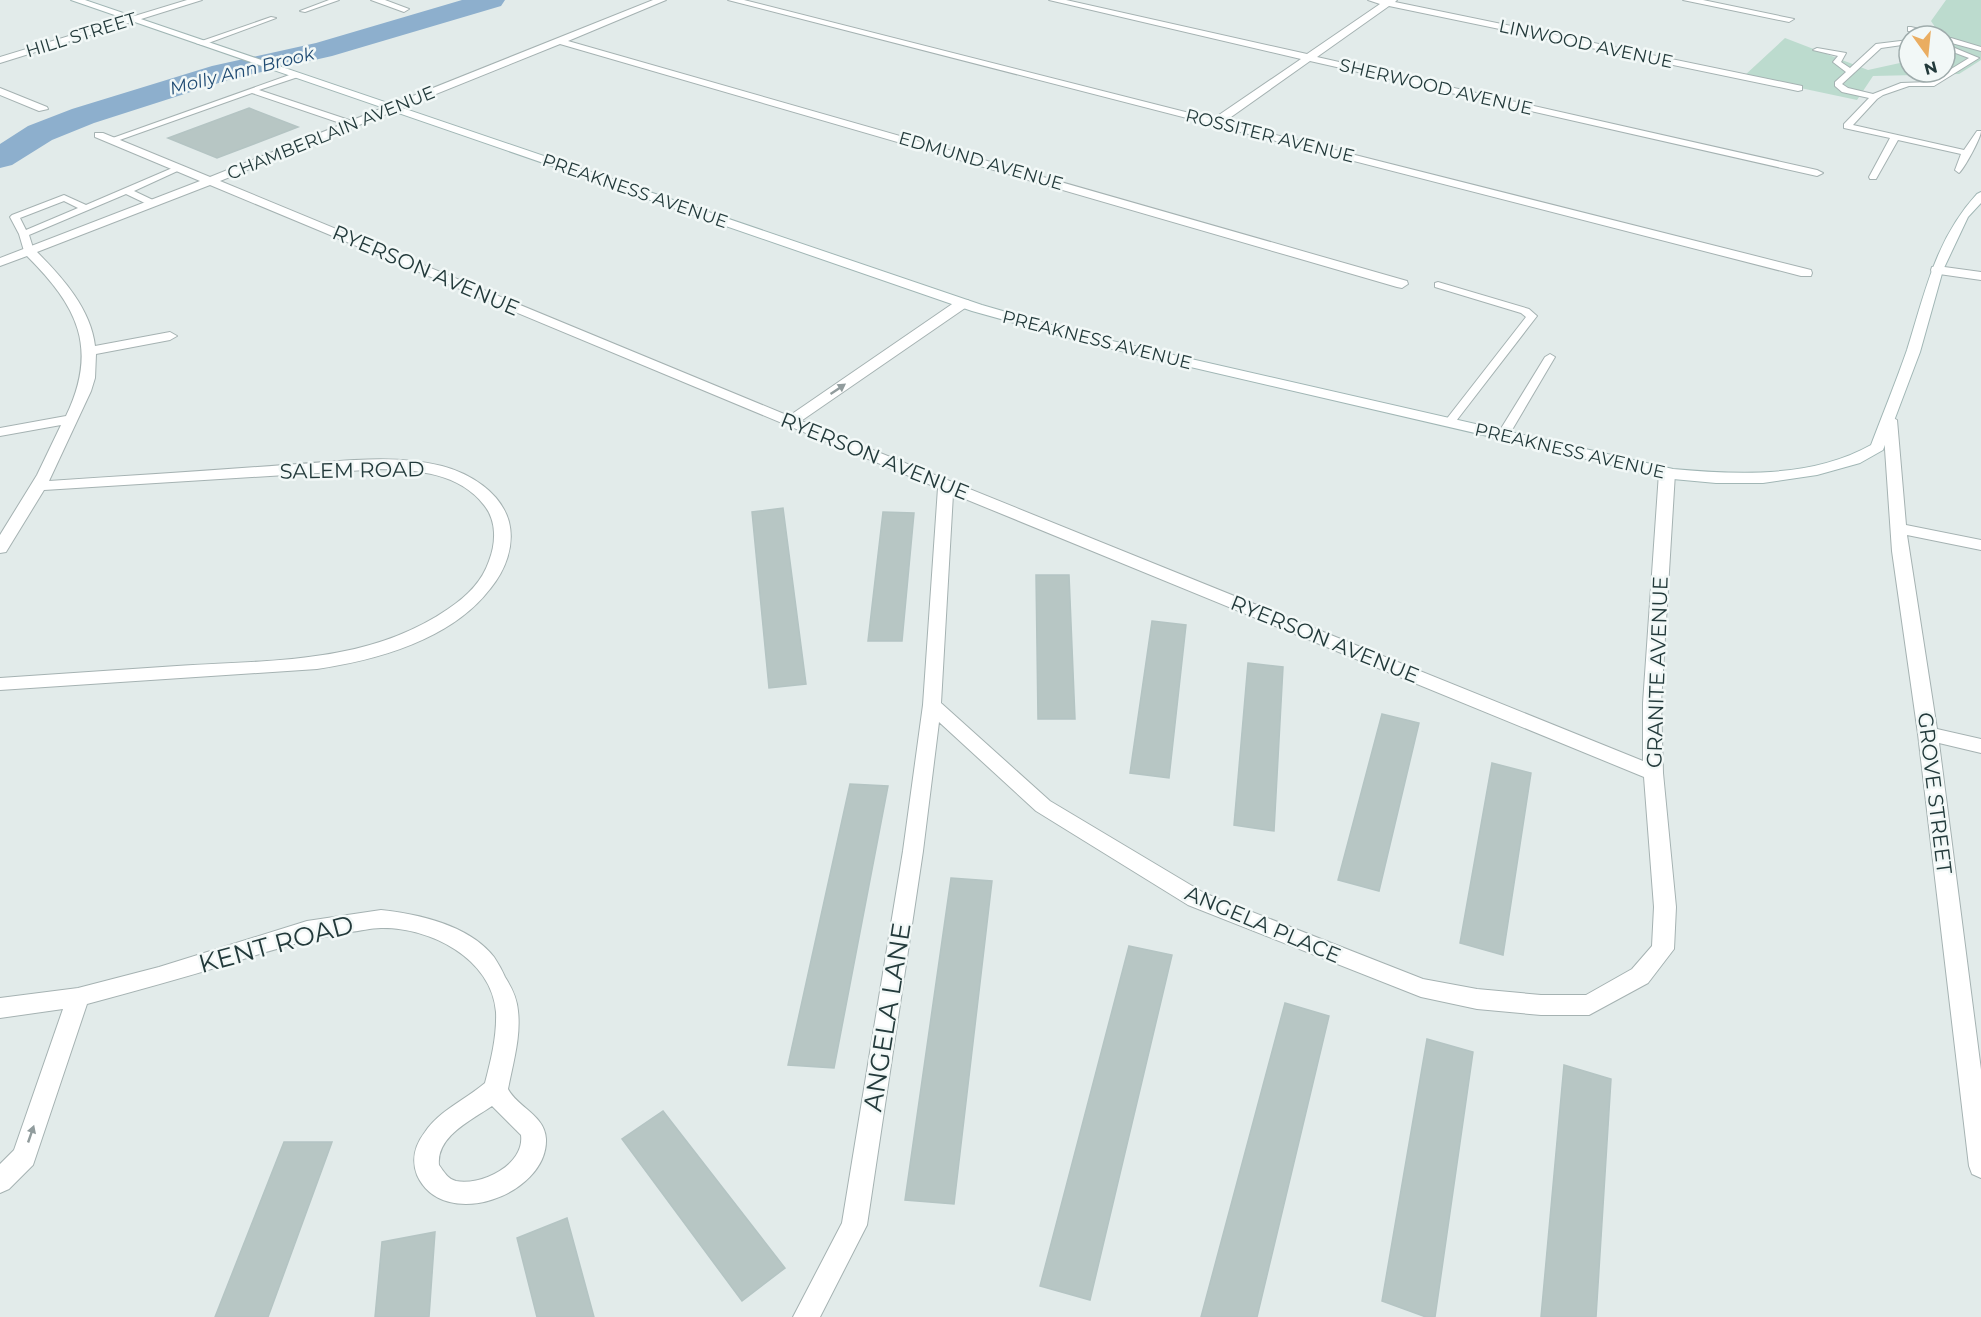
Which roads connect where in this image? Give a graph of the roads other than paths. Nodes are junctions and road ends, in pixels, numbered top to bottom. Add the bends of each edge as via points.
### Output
1 (76, 0) edge
2 (197, 0) edge
3 (336, 0) edge
4 (376, 0) edge
5 (661, 0) edge
6 (733, 0) edge
7 (1054, 0) edge
8 (1373, 0) edge
9 (1688, 0) edge
10 (1390, 2) edge
11 (404, 9) dead end
12 (303, 11) dead end
13 (273, 18) dead end
14 (1789, 19) dead end
15 (132, 20) junction
16 (559, 41) junction
17 (1957, 41) edge
18 (200, 43) junction
19 (1897, 44) edge
20 (1981, 48) edge
21 (1817, 50) dead end
22 (1957, 51) edge
23 (1310, 58) junction
24 (0, 60) edge
25 (1957, 69) edge
26 (1850, 72) junction
27 (295, 75) junction
28 (1908, 84) edge
29 (1798, 88) dead end
30 (251, 90) junction
31 (0, 91) edge
32 (1874, 97) junction
33 (392, 108) junction
34 (43, 109) dead end
35 (1216, 122) junction
36 (352, 124) junction
37 (1980, 133) edge
38 (105, 137) joint
39 (1894, 137) junction
40 (1966, 153) junction
41 (180, 168) junction
42 (1959, 170) dead end
43 (1817, 173) dead end
44 (1873, 177) dead end
45 (210, 181) junction
46 (127, 191) junction
47 (1981, 196) edge
48 (153, 203) junction
49 (86, 208) junction
50 (24, 234) junction
51 (29, 251) junction
52 (0, 262) edge
53 (1937, 270) junction
54 (1806, 273) dead end
55 (1981, 276) edge
56 (1402, 284) dead end
57 (1438, 285) dead end
58 (963, 303) junction
59 (170, 336) dead end
60 (89, 351) junction
61 (1550, 357) dead end
62 (72, 419) junction
63 (1890, 420) junction
64 (789, 422) junction
65 (1449, 423) junction
66 (0, 432) edge
67 (1503, 435) junction
68 (1667, 473) junction
69 (39, 486) junction
70 (946, 486) junction
71 (1899, 528) junction
72 (1981, 545) edge
73 (0, 548) edge
74 (0, 684) edge
75 (932, 705) junction
76 (1928, 734) junction
77 (1981, 746) edge
78 (1653, 773) junction
79 (1665, 907) joint
80 (78, 997) junction
81 (0, 1008) edge
82 (1973, 1025) edge
83 (496, 1089) junction
84 (1981, 1166) edge
85 (0, 1181) edge
86 (806, 1317) edge

1 - 15 street, PREAKNESS AVENUE
2 - 15 street, HILL STREET
3 - 12 lane
4 - 11 street
5 - 16 street, CHAMBERLAIN AVENUE
6 - 35 street, ROSSITER AVENUE
7 - 23 street, SHERWOOD AVENUE
8 - 10 street, LINWOOD AVENUE
9 - 14 street
10 - 23 street
10 - 29 street, LINWOOD AVENUE
13 - 18 lane
15 - 18 street, PREAKNESS AVENUE
15 - 24 street, HILL STREET
16 - 33 street, CHAMBERLAIN AVENUE
16 - 56 street, EDMUND AVENUE
17 - 20 lane
18 - 27 street, PREAKNESS AVENUE
19 - 26 lane via 1879,46
21 - 26 lane via 1843,55 1838,62
22 - 25 lane via 1975,58
23 - 35 street
23 - 43 street, SHERWOOD AVENUE
26 - 32 lane via 1838,84 1845,90
27 - 30 lane
27 - 33 street, PREAKNESS AVENUE
28 - 32 lane
30 - 36 lane
30 - 38 lane
31 - 34 street
32 - 39 lane via 1847,126
33 - 36 street, CHAMBERLAIN AVENUE
33 - 58 street, PREAKNESS AVENUE
35 - 54 street, ROSSITER AVENUE
36 - 45 street, CHAMBERLAIN AVENUE
37 - 40 lane
38 - 41 street, RYERSON AVENUE
39 - 40 lane
39 - 44 lane
40 - 42 lane
41 - 45 street, RYERSON AVENUE
41 - 46 lane
45 - 48 street, CHAMBERLAIN AVENUE
45 - 64 street, RYERSON AVENUE
46 - 48 lane
46 - 49 lane
47 - 53 street, PREAKNESS AVENUE via 1963,216
48 - 51 street, CHAMBERLAIN AVENUE
49 - 50 lane
49 - 50 lane via 64,198 15,217
50 - 51 lane
51 - 52 street, CHAMBERLAIN AVENUE
51 - 60 street via 68,295
53 - 55 street
53 - 63 street, PREAKNESS AVENUE
57 - 65 lane via 1532,316
64 -> 58 street
58 - 65 street, PREAKNESS AVENUE via 1083,338
59 - 60 street
60 - 62 street via 88,376
61 - 67 lane
62 - 66 street
62 - 69 street
63 - 68 street, PREAKNESS AVENUE via 1878,447 1855,460 1817,470 1763,478
63 - 71 street, GROVE STREET
64 - 70 street, RYERSON AVENUE
65 - 67 street, PREAKNESS AVENUE
67 - 68 street, PREAKNESS AVENUE
68 - 78 street, GRANITE AVENUE via 1652,703
69 - 73 street
69 - 74 street, SALEM ROAD via 355,465 427,467 456,475 482,492 502,524 503,545 490,578 468,603 432,627 336,661
70 - 75 street
70 - 78 street, RYERSON AVENUE
71 - 72 street
71 - 76 street, GROVE STREET
75 - 79 street, ANGELA PLACE via 1043,806 1196,899 1420,988 1477,999 1589,1005 1640,976 1663,949
75 - 86 street, ANGELA LANE via 914,851 854,1226
76 - 77 street
76 - 82 street, GROVE STREET
78 - 79 street, GRANITE AVENUE
80 - 81 street, KENT ROAD
80 - 83 street, KENT ROAD via 307,930 381,919 408,922 455,938 472,949 486,963 504,995 505,1048
85 -> 80 street via 24,1157
82 - 84 street, GROVE STREET
83 - 83 street via 534,1138 524,1165 504,1182 472,1194 443,1190 432,1180 425,1164 427,1150 444,1126

